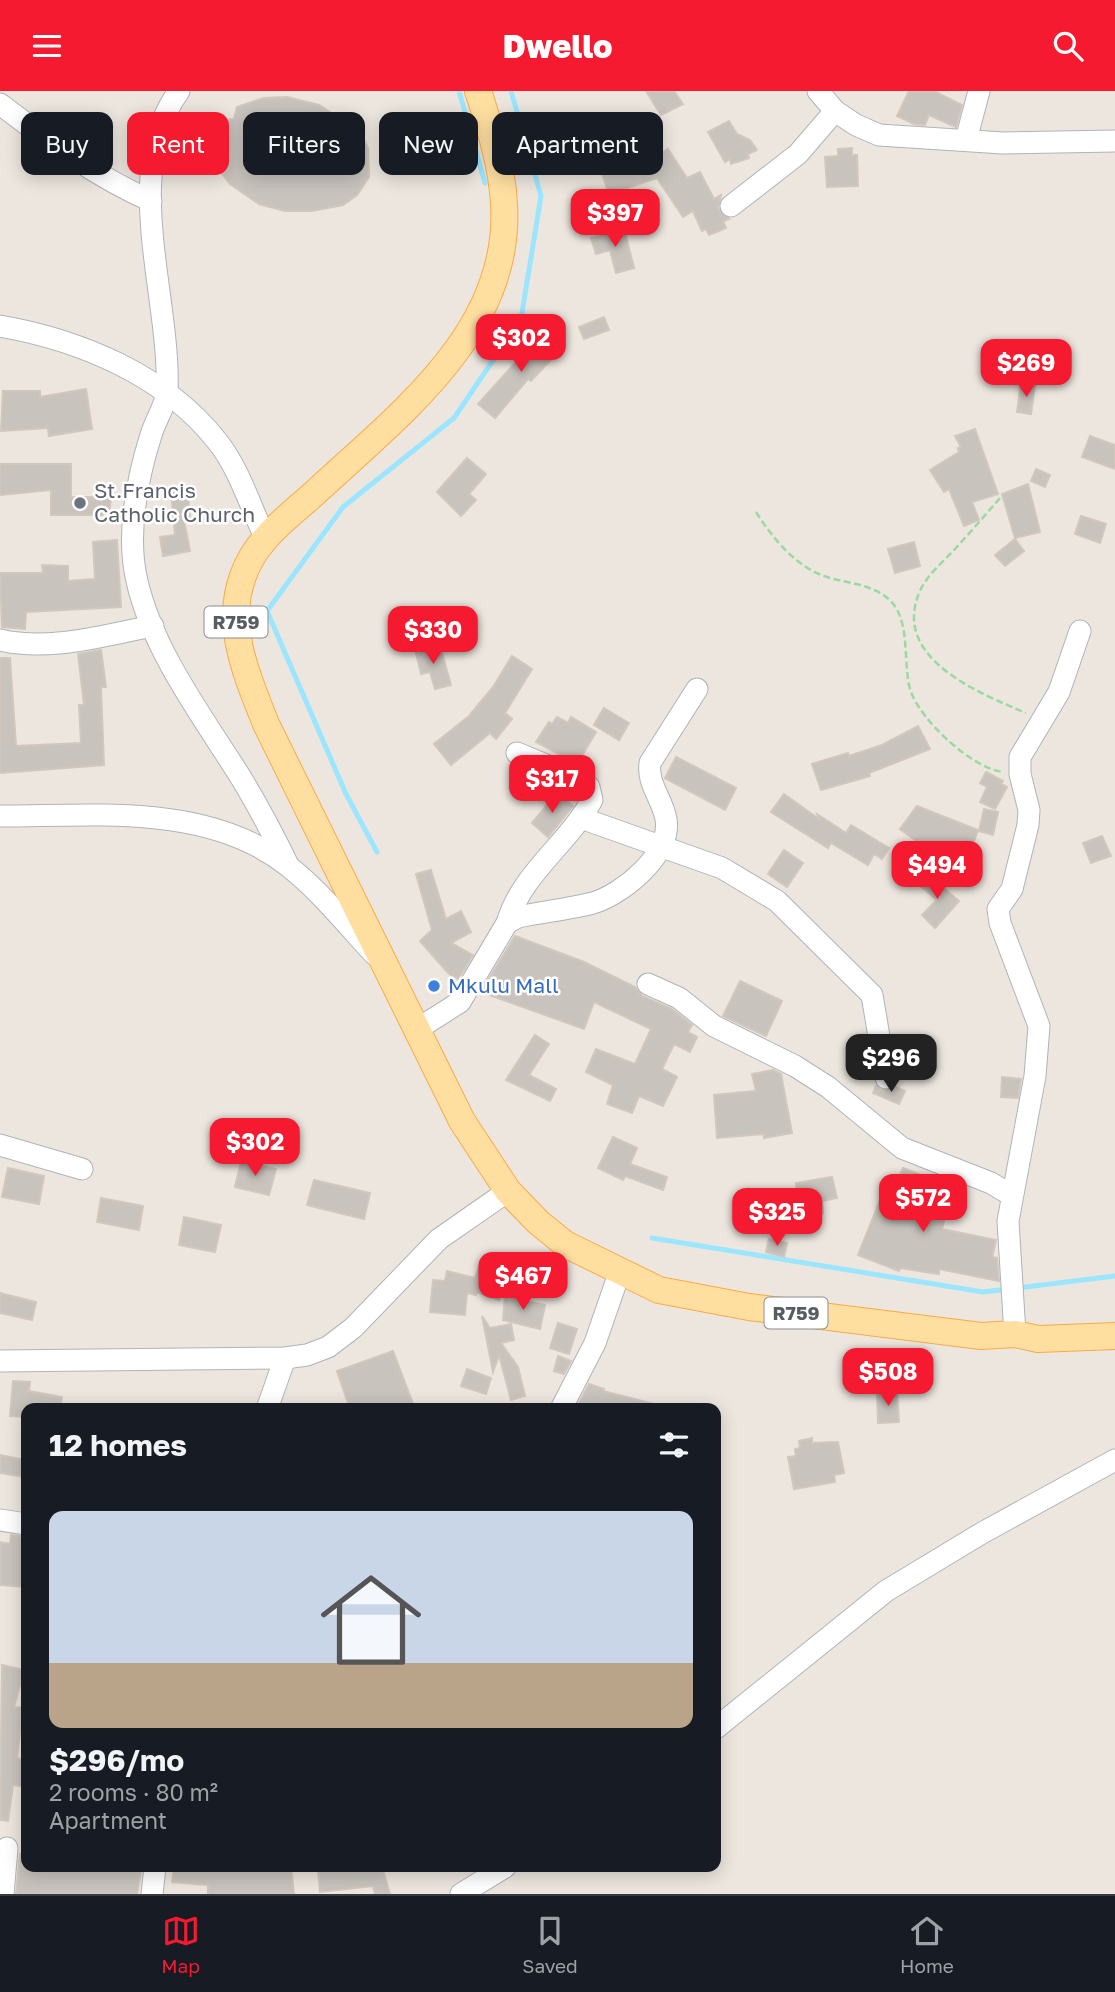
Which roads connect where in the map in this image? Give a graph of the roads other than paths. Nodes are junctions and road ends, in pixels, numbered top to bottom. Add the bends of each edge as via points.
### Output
1 (179, 91) edge
2 (478, 91) edge
3 (818, 91) edge
4 (979, 91) edge
5 (0, 104) edge
6 (835, 111) junction
7 (966, 140) junction
8 (1115, 141) edge
9 (151, 201) junction
10 (731, 206) dead end
11 (0, 325) edge
12 (167, 394) junction
13 (265, 537) junction
14 (153, 626) junction
15 (1080, 631) dead end
16 (0, 640) edge
17 (22, 645) junction
18 (0, 651) edge
19 (697, 689) dead end
20 (517, 753) dead end
21 (0, 816) edge
22 (581, 818) junction
23 (662, 845) junction
24 (288, 865) junction
25 (507, 923) junction
26 (384, 966) junction
27 (648, 984) dead end
28 (416, 1030) junction
29 (886, 1078) dead end
30 (0, 1145) edge
31 (82, 1169) dead end
32 (508, 1191) junction
33 (1011, 1195) junction
34 (620, 1271) junction
35 (1014, 1334) junction
36 (1115, 1336) edge
37 (285, 1359) junction
38 (0, 1361) edge
39 (269, 1403) edge
40 (564, 1403) edge
41 (1115, 1460) edge
42 (0, 1520) edge
43 (21, 1523) edge
44 (721, 1724) edge
45 (11, 1849) edge
46 (154, 1872) edge
47 (497, 1872) edge
48 (3, 1894) edge
49 (152, 1894) edge
50 (461, 1894) edge

1 - 9 street via 160,128 153,156
2 - 13 main road, R759 via 499,160 505,205 502,251 491,293 472,331 423,390
3 - 6 street
4 - 7 street
5 - 9 street via 70,159
6 - 7 street via 878,135
6 - 10 street via 798,154
7 - 8 street
9 - 12 street
11 - 12 street via 99,353
12 - 13 street via 218,442
12 - 14 street via 145,453 133,549 136,580
13 - 26 main road, R759 via 240,589 235,615 241,661 266,724
14 - 17 street
14 - 24 street via 182,685 261,812
15 - 33 street via 1059,692 1020,757 1028,825 1016,877 998,914 1039,1026 1035,1076
16 - 17 street
17 - 18 street
19 - 23 street via 650,762 648,776 666,818
20 - 22 street via 589,787 592,800
21 - 24 street via 173,820 246,840
22 - 23 street
22 - 25 street via 521,888
23 - 25 street via 649,865 595,902
23 - 29 street via 722,868 777,901 866,988 874,1002
24 - 26 street
25 - 28 street via 460,1002
26 - 28 main road, R759
27 - 33 street via 678,997 715,1025 828,1087 902,1149
28 - 32 main road, R759 via 462,1121
30 - 31 street
32 - 34 main road, R759 via 565,1244
32 - 37 street via 439,1239 345,1335 328,1347
33 - 35 street via 1008,1221
34 - 35 main road, R759 via 659,1290 748,1307 981,1336
34 - 40 street via 595,1343
35 - 36 main road, R759 via 1038,1339
37 - 38 street
37 - 39 street
41 - 44 street via 886,1591
42 - 43 street
45 - 48 street
46 - 49 street
47 - 50 street

